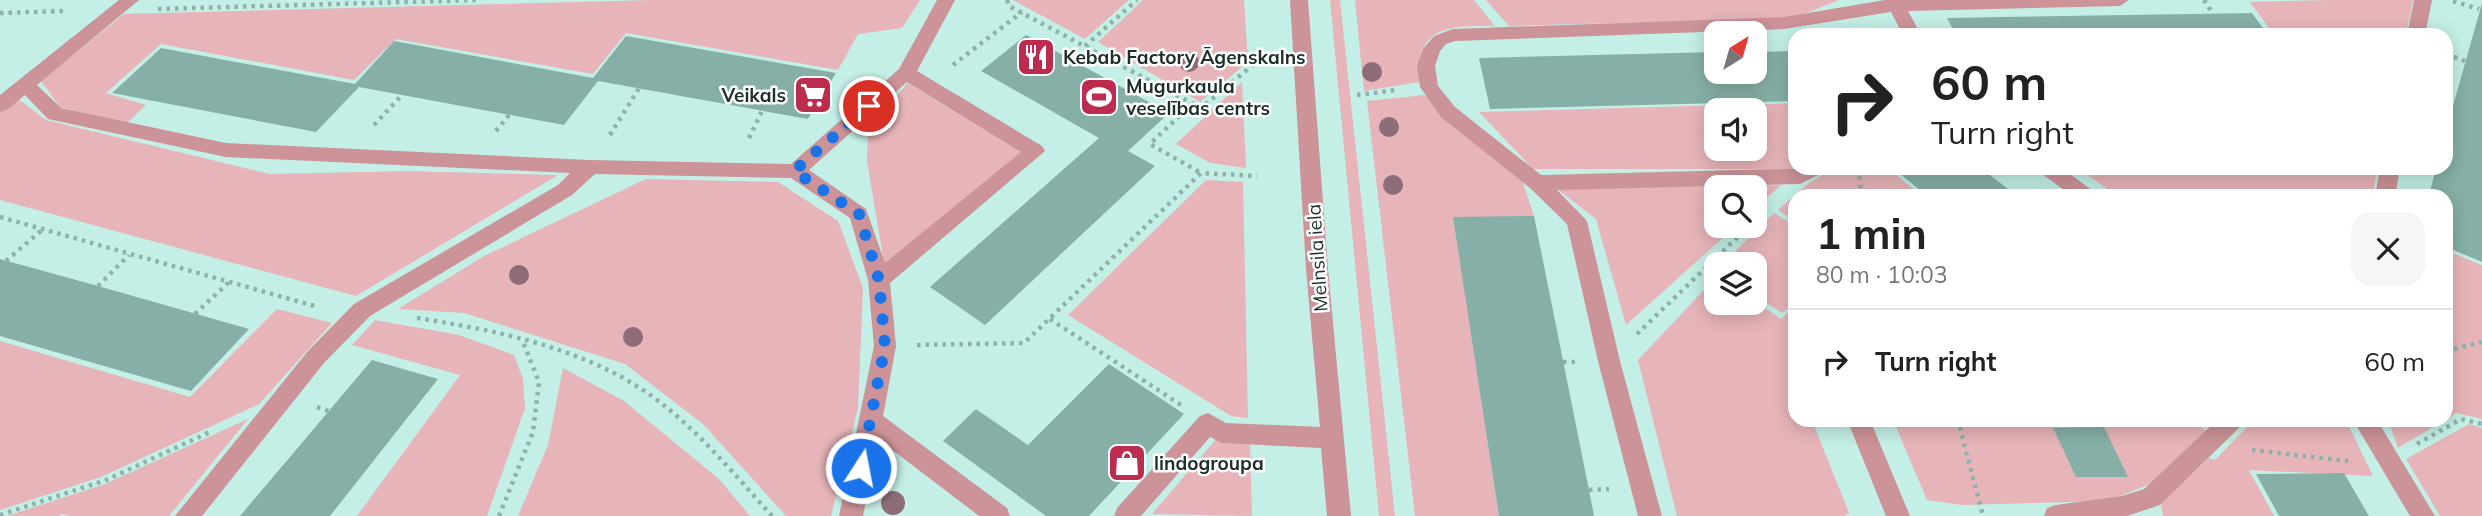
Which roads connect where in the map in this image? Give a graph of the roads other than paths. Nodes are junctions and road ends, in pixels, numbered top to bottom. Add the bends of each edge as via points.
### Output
1 (946, 0) edge
2 (1299, 0) edge
3 (2120, 0) edge
4 (2423, 0) edge
5 (1895, 3) edge
6 (124, 5) edge
7 (1908, 28) edge
8 (2417, 28) edge
9 (906, 73) junction
10 (27, 86) junction
11 (0, 105) edge
12 (590, 167) junction
13 (794, 171) junction
14 (1803, 175) edge
15 (2058, 175) edge
16 (1537, 183) junction
17 (2076, 189) edge
18 (879, 280) junction
19 (870, 420) junction
20 (1863, 427) dead end
21 (2224, 427) edge
22 (2369, 427) edge
23 (1332, 438) junction
24 (187, 516) edge
25 (851, 516) edge
26 (998, 516) edge
27 (1126, 516) edge
28 (1339, 516) edge
29 (1650, 516) edge
30 (1898, 516) edge
31 (2056, 516) edge
32 (2423, 516) edge

1 - 9 street
2 - 23 street, Melnsila iela
3 - 5 street
4 - 8 street
5 - 7 street
5 - 16 street via 1784,23 1453,35 1440,40 1426,66 1429,87 1448,112
6 - 10 street
9 - 13 street
9 - 18 street via 1035,151
10 - 11 street
10 - 12 street via 55,114 226,150
12 - 13 street
12 - 24 street via 565,190 362,310 316,357
13 - 18 street via 859,214
14 - 16 street
15 - 17 street
16 - 29 street via 1577,220
18 - 19 street via 885,346
19 - 25 street
19 - 26 street
20 - 30 street
21 - 31 street via 2152,497 2122,507
22 - 32 street
23 - 27 street via 1222,433 1208,423
23 - 28 street, Melnsila iela

